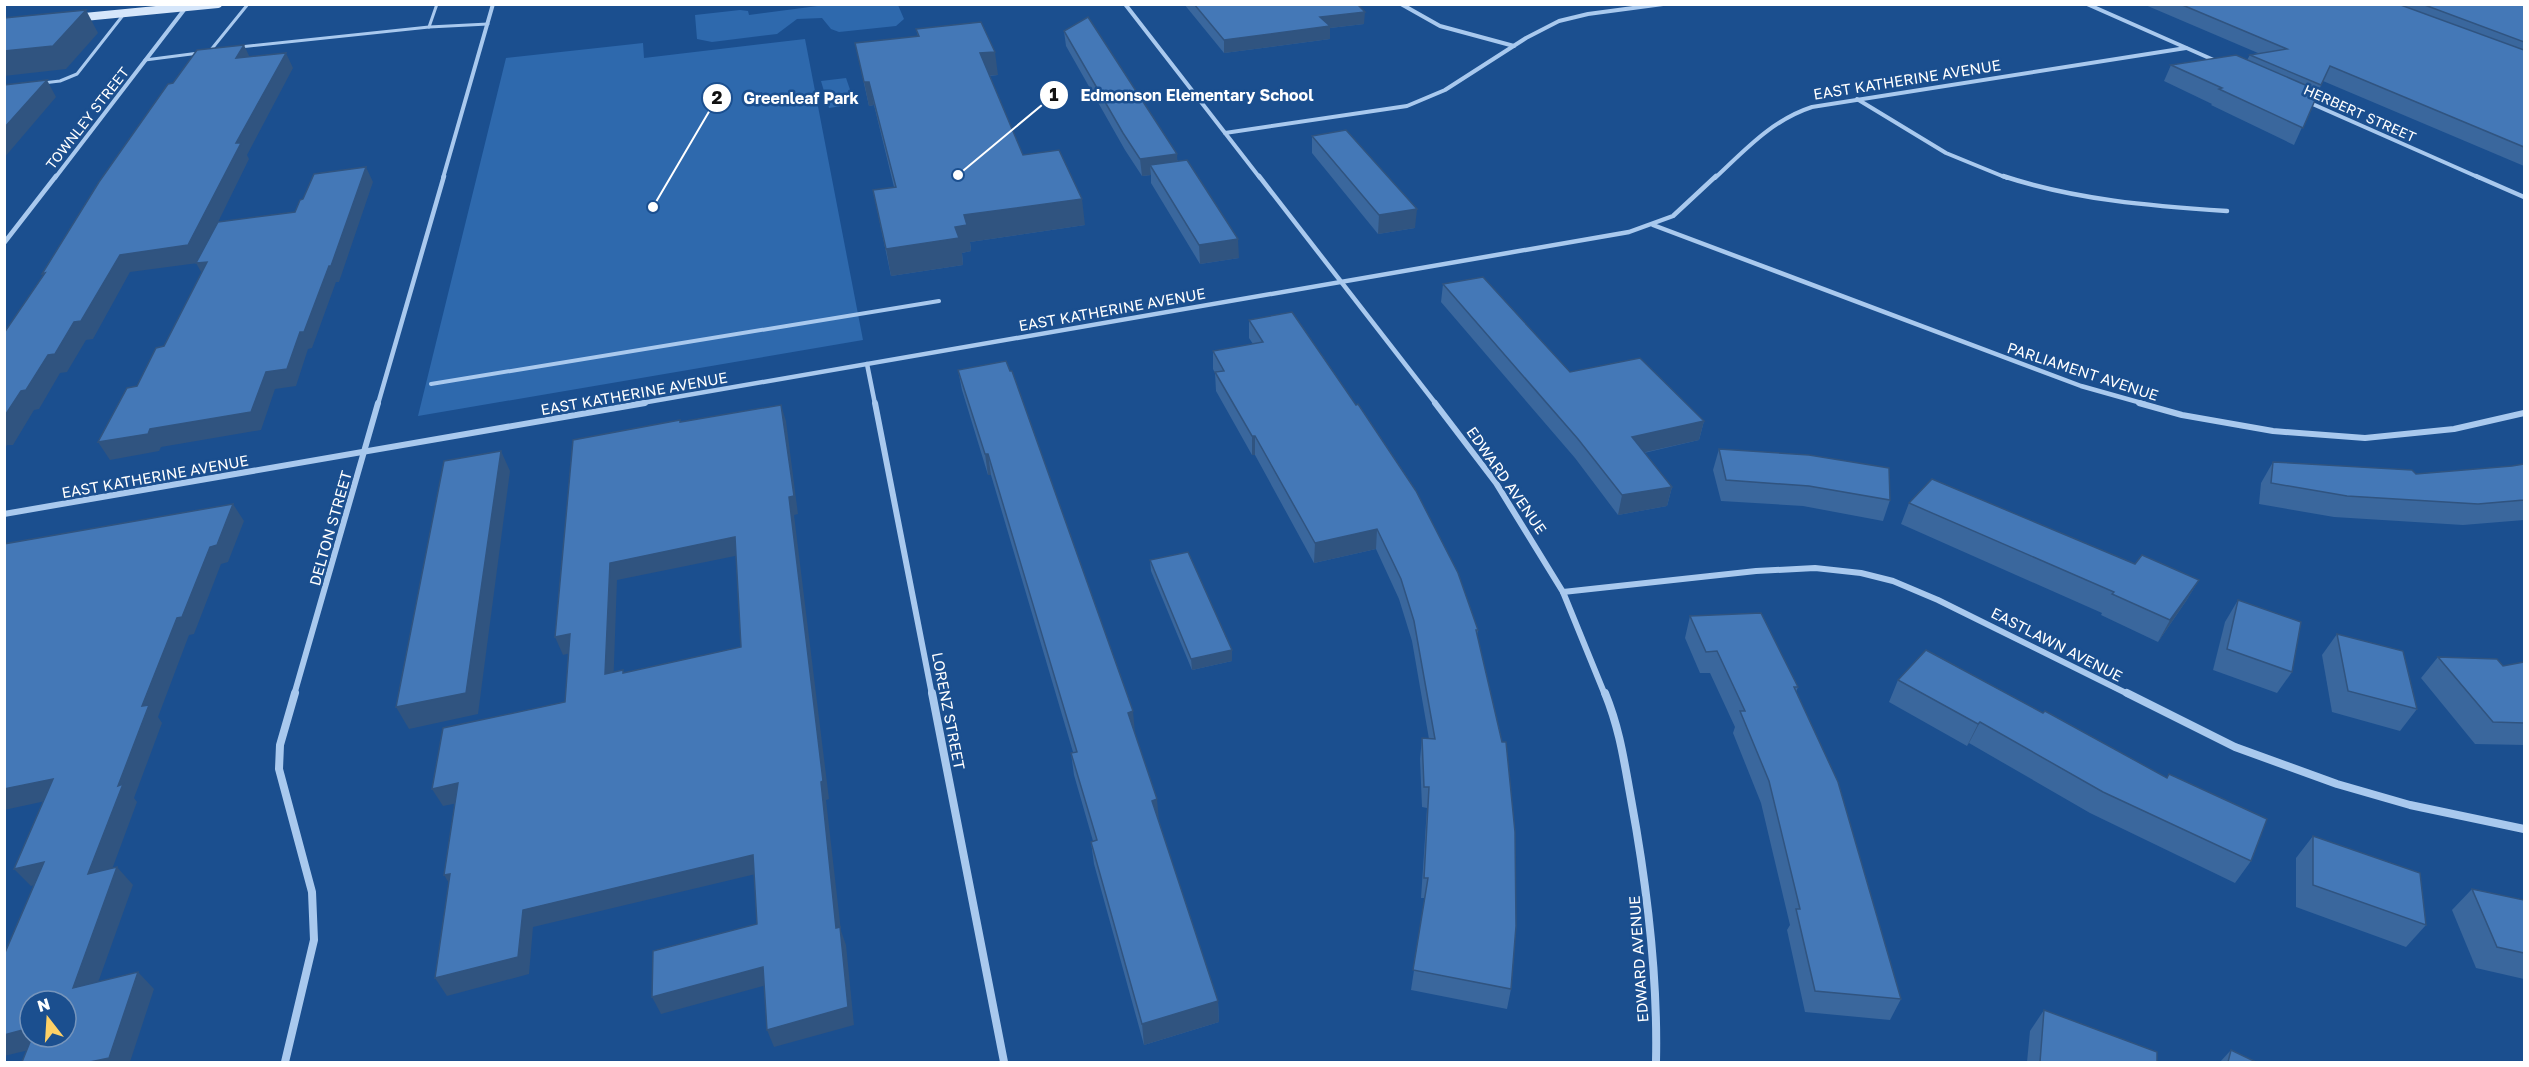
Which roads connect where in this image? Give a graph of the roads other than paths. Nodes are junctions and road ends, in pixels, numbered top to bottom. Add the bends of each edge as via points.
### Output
1 (218, 4) edge
2 (248, 4) edge
3 (436, 4) edge
4 (493, 4) edge
5 (1125, 4) edge
6 (1401, 4) edge
7 (1663, 4) edge
8 (2087, 4) edge
9 (201, 5) edge
10 (187, 6) junction
11 (126, 12) junction
12 (70, 19) edge
13 (488, 24) junction
14 (429, 27) junction
15 (1514, 46) junction
16 (240, 47) edge
17 (2186, 48) junction
18 (219, 50) edge
19 (200, 53) edge
20 (145, 60) junction
21 (2221, 63) edge
22 (38, 84) edge
23 (1856, 99) junction
24 (2307, 101) edge
25 (1225, 133) junction
26 (2524, 197) edge
27 (2227, 211) dead end
28 (1653, 225) junction
29 (4, 243) edge
30 (1341, 282) junction
31 (939, 301) dead end
32 (867, 364) junction
33 (431, 384) dead end
34 (2524, 413) edge
35 (365, 452) junction
36 (4, 514) edge
37 (1563, 592) junction
38 (2524, 829) edge
39 (285, 1062) edge
40 (1004, 1062) edge
41 (1656, 1062) edge

1 - 9 main road
2 - 18 lane via 209,52
3 - 14 lane
4 - 13 street, DELTON STREET
5 - 25 street, EDWARD AVENUE
6 - 15 street via 1449,29
7 - 15 street via 1572,18 1546,27
8 - 17 street
9 - 10 main road
10 - 11 main road
10 - 20 street, TOWNLEY STREET
11 - 12 main road
11 - 22 lane via 77,74
13 - 14 lane
13 - 35 street, DELTON STREET
14 - 16 lane
15 - 25 street via 1445,90 1407,106
17 - 21 street
17 - 23 street, EAST KATHERINE AVENUE
19 - 20 lane
20 - 29 street, TOWNLEY STREET
23 - 27 street via 1957,159 2023,183 2128,205
23 - 28 street, EAST KATHERINE AVENUE via 1815,105 1779,119 1673,216
24 - 26 street, HERBERT STREET
25 - 30 street, EDWARD AVENUE
28 - 30 street, EAST KATHERINE AVENUE
28 - 34 street, PARLIAMENT AVENUE via 2080,386 2191,417 2273,431 2365,438 2454,429
30 - 32 street, EAST KATHERINE AVENUE
30 - 37 street, EDWARD AVENUE via 1496,483
31 - 33 lane
32 - 35 street, EAST KATHERINE AVENUE
32 - 40 street, LORENZ STREET
35 - 36 street, EAST KATHERINE AVENUE
35 - 39 street, DELTON STREET via 280,745 279,769 285,798 312,892 314,940
37 - 38 street, EASTLAWN AVENUE via 1756,571 1815,568 1861,573 1893,581 1938,600 2235,747 2337,784 2410,805
37 - 41 street, EDWARD AVENUE via 1617,723 1643,862 1657,1009

